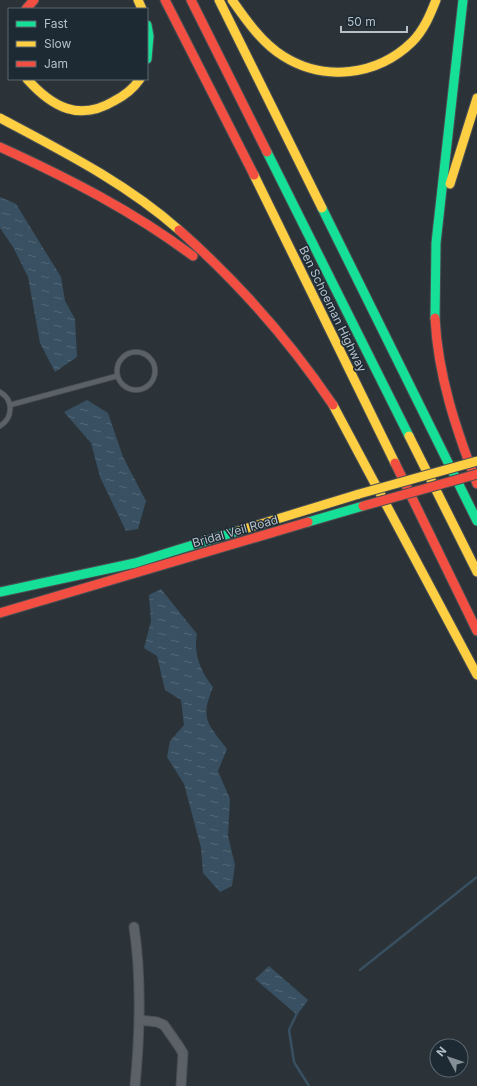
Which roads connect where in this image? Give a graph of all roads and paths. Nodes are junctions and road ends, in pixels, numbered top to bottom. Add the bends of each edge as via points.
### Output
1 (34, 0) edge
2 (165, 0) edge
3 (191, 0) edge
4 (220, 0) edge
5 (232, 0) edge
6 (436, 0) edge
7 (463, 0) edge
8 (27, 8) edge
9 (148, 31) edge
10 (148, 48) edge
11 (28, 80) edge
12 (139, 80) edge
13 (477, 98) edge
14 (0, 118) edge
15 (0, 147) edge
16 (436, 243) junction
17 (252, 302) junction
18 (117, 376) junction
19 (0, 392) edge
20 (10, 405) junction
21 (0, 426) edge
22 (477, 460) edge
23 (477, 474) edge
24 (477, 484) edge
25 (477, 521) edge
26 (477, 572) edge
27 (0, 592) edge
28 (0, 613) edge
29 (477, 631) edge
30 (477, 675) edge
31 (134, 927) dead end
32 (140, 1020) junction
33 (135, 1086) edge
34 (181, 1086) edge

1 - 8 main road
2 - 29 main road, Ben Schoeman Highway via 276,218
3 - 26 main road, Ben Schoeman Highway
4 - 25 main road
5 - 6 main road via 247,22 284,57 307,68 340,74 373,67 404,49 426,25
7 - 16 main road
9 - 10 main road
11 - 12 main road via 48,101 65,109 83,111 102,109 129,92
13 - 16 main road via 447,193
14 - 17 main road via 92,167 159,212 217,262
15 - 17 main road via 82,184 133,213
16 - 24 main road via 434,278 437,335 443,380 463,448
17 - 30 main road via 289,343 333,404
18 - 18 lane via 116,370 121,359 131,352 149,356 155,367 155,374 149,386 137,391 124,387
18 - 20 lane
19 - 20 lane via 8,398
20 - 21 lane via 8,418
22 - 27 main road, Bridal Veil Road, bridge via 135,562
23 - 28 main road, Bridal Veil Road, bridge
31 - 32 street
32 - 33 street
32 - 34 street via 164,1025 183,1053

